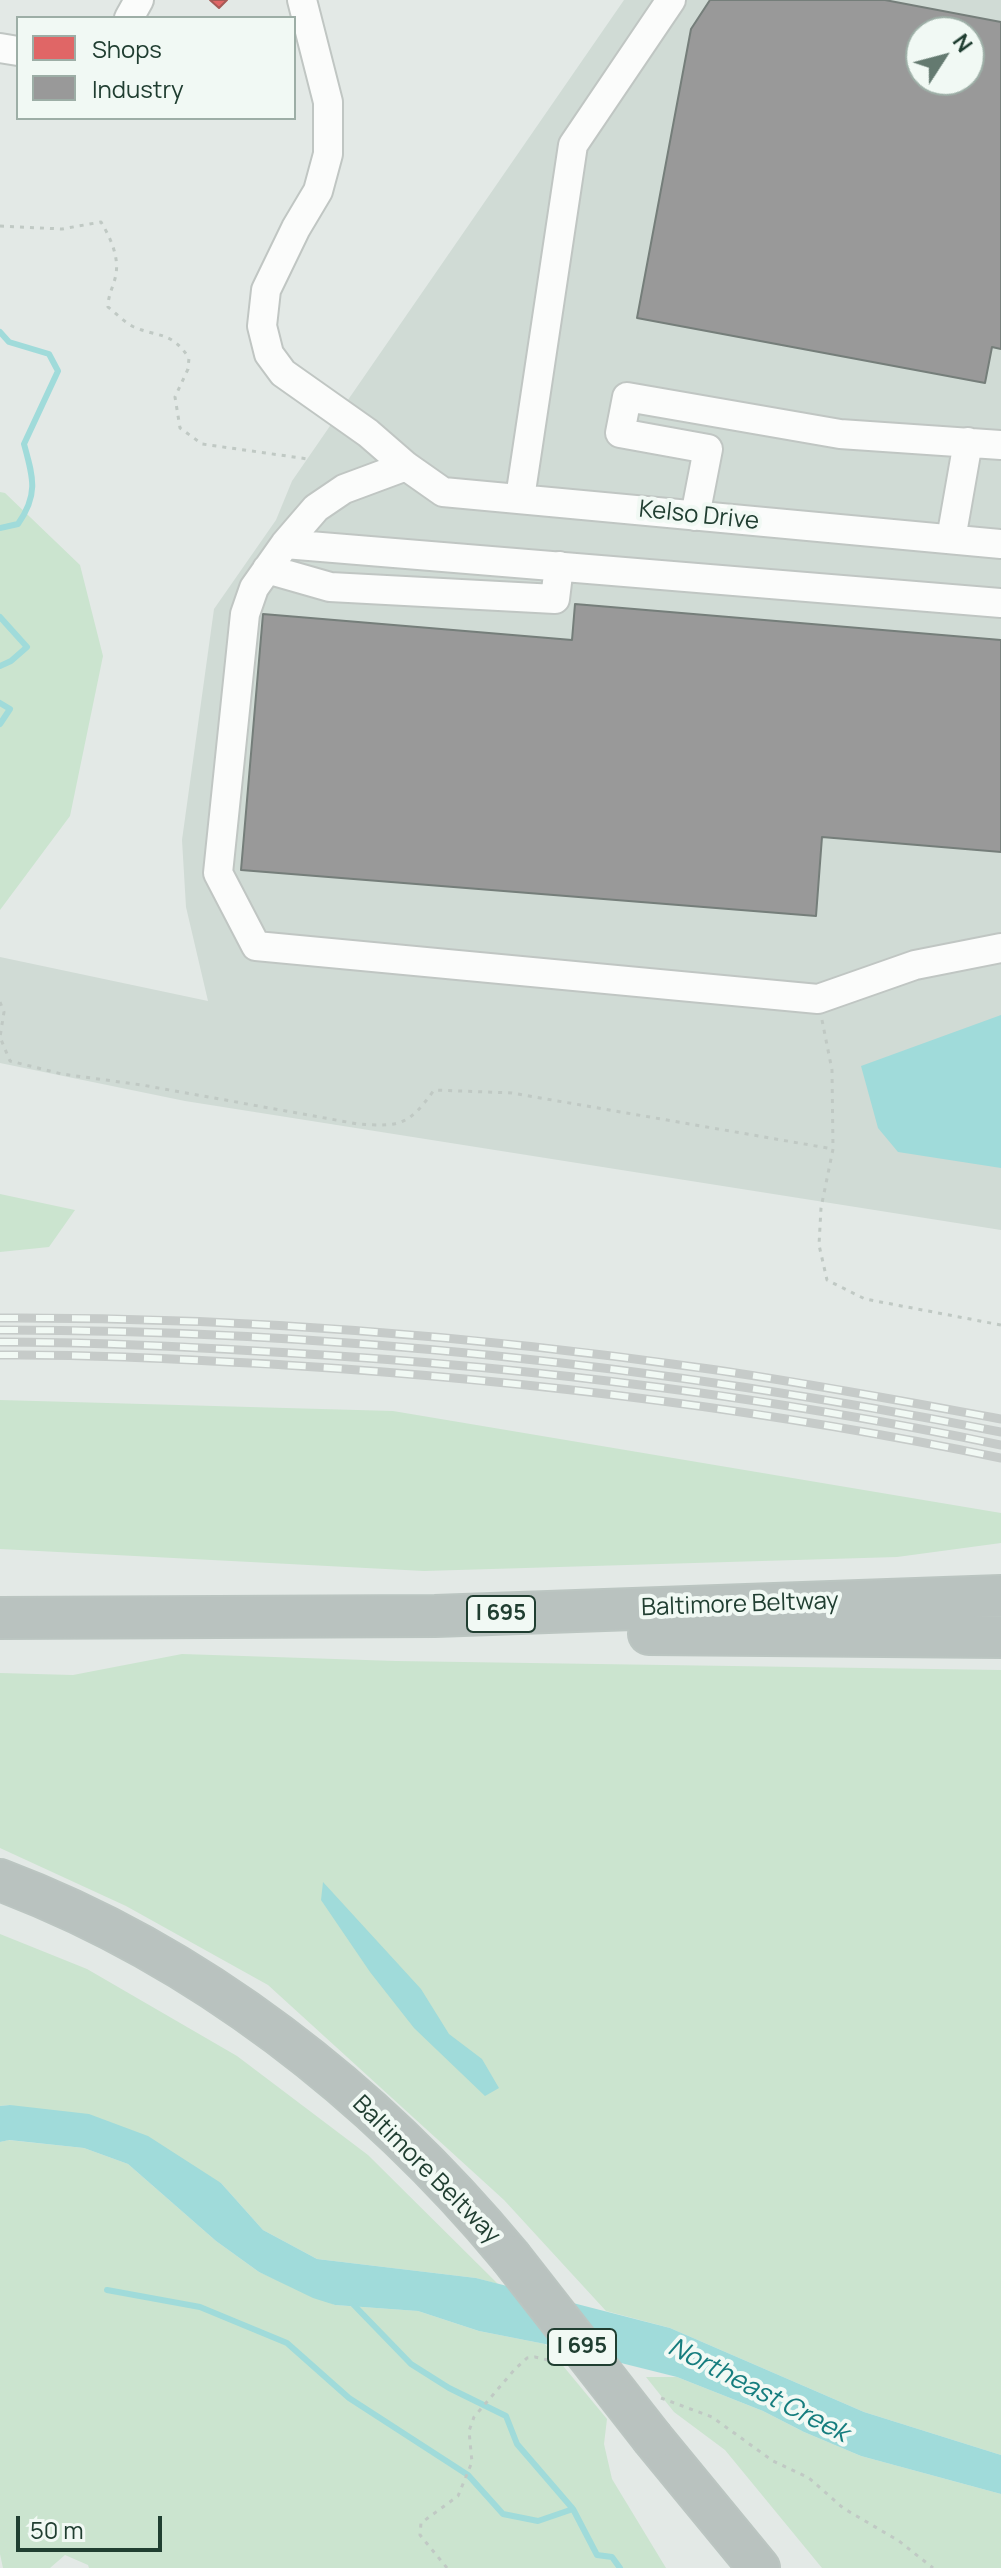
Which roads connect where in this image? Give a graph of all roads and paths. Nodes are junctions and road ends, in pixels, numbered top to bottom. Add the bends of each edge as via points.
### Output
1 (302, 0) edge
2 (671, 0) edge
3 (0, 226) edge
4 (714, 412) junction
5 (968, 442) junction
6 (1001, 445) edge
7 (708, 449) junction
8 (308, 459) dead end
9 (406, 466) junction
10 (520, 498) junction
11 (695, 516) junction
12 (951, 539) junction
13 (285, 544) junction
14 (1001, 544) edge
15 (559, 566) junction
16 (267, 569) junction
17 (1001, 603) edge
18 (1001, 948) edge
19 (818, 999) junction
20 (0, 1002) edge
21 (833, 1149) junction
22 (1001, 1325) edge
23 (1001, 1596) edge
24 (0, 1620) edge
25 (1001, 1637) edge
26 (0, 1880) edge
27 (653, 2439) junction
28 (740, 2568) edge
29 (759, 2568) edge

1 - 9 street, Kelso Drive via 328,102 328,154 318,191 266,290 262,326 269,354 283,373
2 - 10 street via 573,145
3 - 8 path via 62,229 101,222 113,244 117,270 108,307 131,326 179,343 189,358 175,397 180,428 202,444
4 - 5 street via 840,434
4 - 7 street
4 - 7 street via 627,397 620,433
5 - 6 street
5 - 12 street
7 - 11 street
9 - 10 street, Kelso Drive via 443,492
9 - 13 street via 344,489 316,508
10 - 11 street, Kelso Drive
11 - 12 street, Kelso Drive
12 - 14 street, Kelso Drive
13 - 15 street
13 - 16 street
15 - 16 street via 555,599 330,587
15 - 17 street
16 - 19 street via 245,614 218,873 256,946
18 - 19 street via 915,965
19 - 21 path via 832,1070
20 - 21 path via 0,1037 10,1061 62,1074 394,1126 418,1113 434,1090 512,1093
21 - 22 path via 820,1221 827,1280 865,1299
23 - 24 highway, Baltimore Beltway / I 695 via 435,1616
24 - 25 highway via 434,1633
26 - 27 highway, Baltimore Beltway / I 695, bridge via 71,1911 201,1982 259,2020 377,2115 473,2211
27 - 28 highway
27 - 29 highway, Baltimore Beltway / I 695

